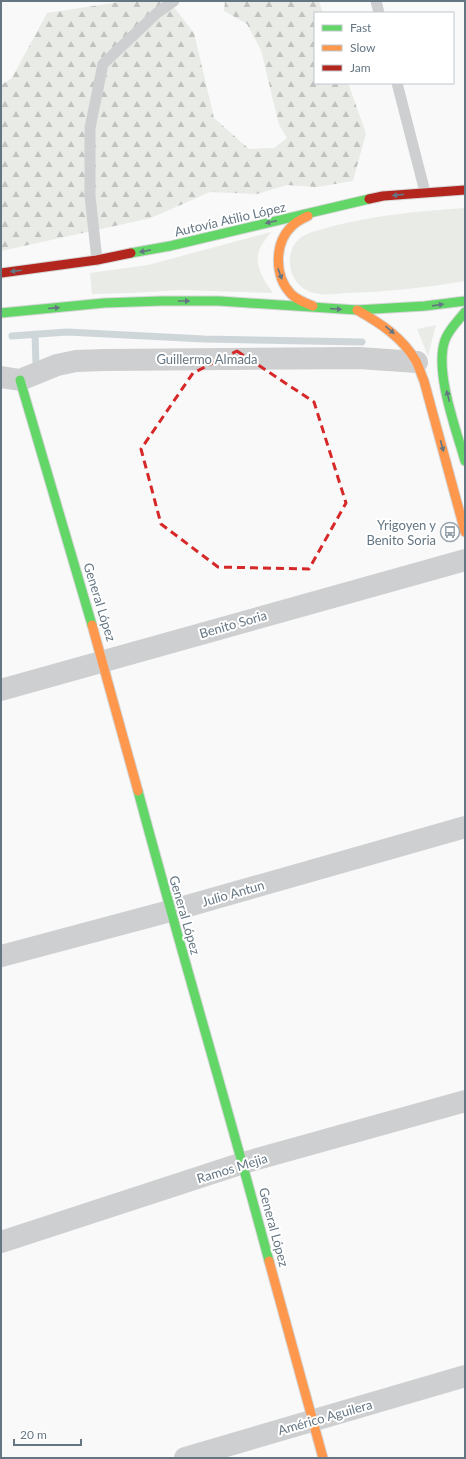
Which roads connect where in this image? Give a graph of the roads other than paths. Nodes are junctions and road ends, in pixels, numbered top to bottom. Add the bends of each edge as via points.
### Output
1 (174, 1) edge
2 (376, 1) edge
3 (379, 12) edge
4 (397, 84) edge
5 (465, 190) edge
6 (426, 192) junction
7 (317, 212) junction
8 (97, 260) junction
9 (1, 273) edge
10 (465, 301) edge
11 (315, 307) junction
12 (357, 310) junction
13 (465, 312) edge
14 (1, 313) edge
15 (416, 362) junction
16 (10, 378) edge
17 (465, 461) edge
18 (465, 532) edge
19 (465, 560) edge
20 (103, 661) junction
21 (1, 690) edge
22 (465, 827) edge
23 (170, 911) junction
24 (1, 956) edge
25 (465, 1101) edge
26 (243, 1163) junction
27 (1, 1242) edge
28 (465, 1376) edge
29 (313, 1420) junction
30 (185, 1458) edge
31 (323, 1458) edge

1 - 8 lane via 103,64 90,128 90,196
2 - 3 lane
4 - 6 lane
5 - 6 main road, Autovía Atilio López
6 -> 7 main road, Autovía Atilio López via 383,196
7 -> 8 main road, Autovía Atilio López
7 -> 11 main road via 290,228 278,255 277,268 290,294 299,301
8 -> 9 main road, Autovía Atilio López
12 -> 10 main road
11 -> 12 main road
14 -> 11 main road via 104,303 161,301 219,301
12 -> 15 main road via 385,325 403,341
17 -> 13 main road via 443,377 441,357 445,340
15 - 16 street, Guillermo Almada via 359,358 83,361 57,365
15 -> 18 main road via 426,389
16 - 20 main road, General López
19 - 20 street, Benito Soria
20 - 21 street, Benito Soria
20 - 23 main road, General López
22 - 23 street, Julio Antun
23 - 24 street, Julio Antun
23 - 26 main road, General López
25 - 26 street, Ramos Mejia
26 - 27 street, Ramos Mejia
26 - 29 main road, General López
28 - 29 street, Américo Aguilera
29 - 30 street, Américo Aguilera
29 - 31 main road, General López

